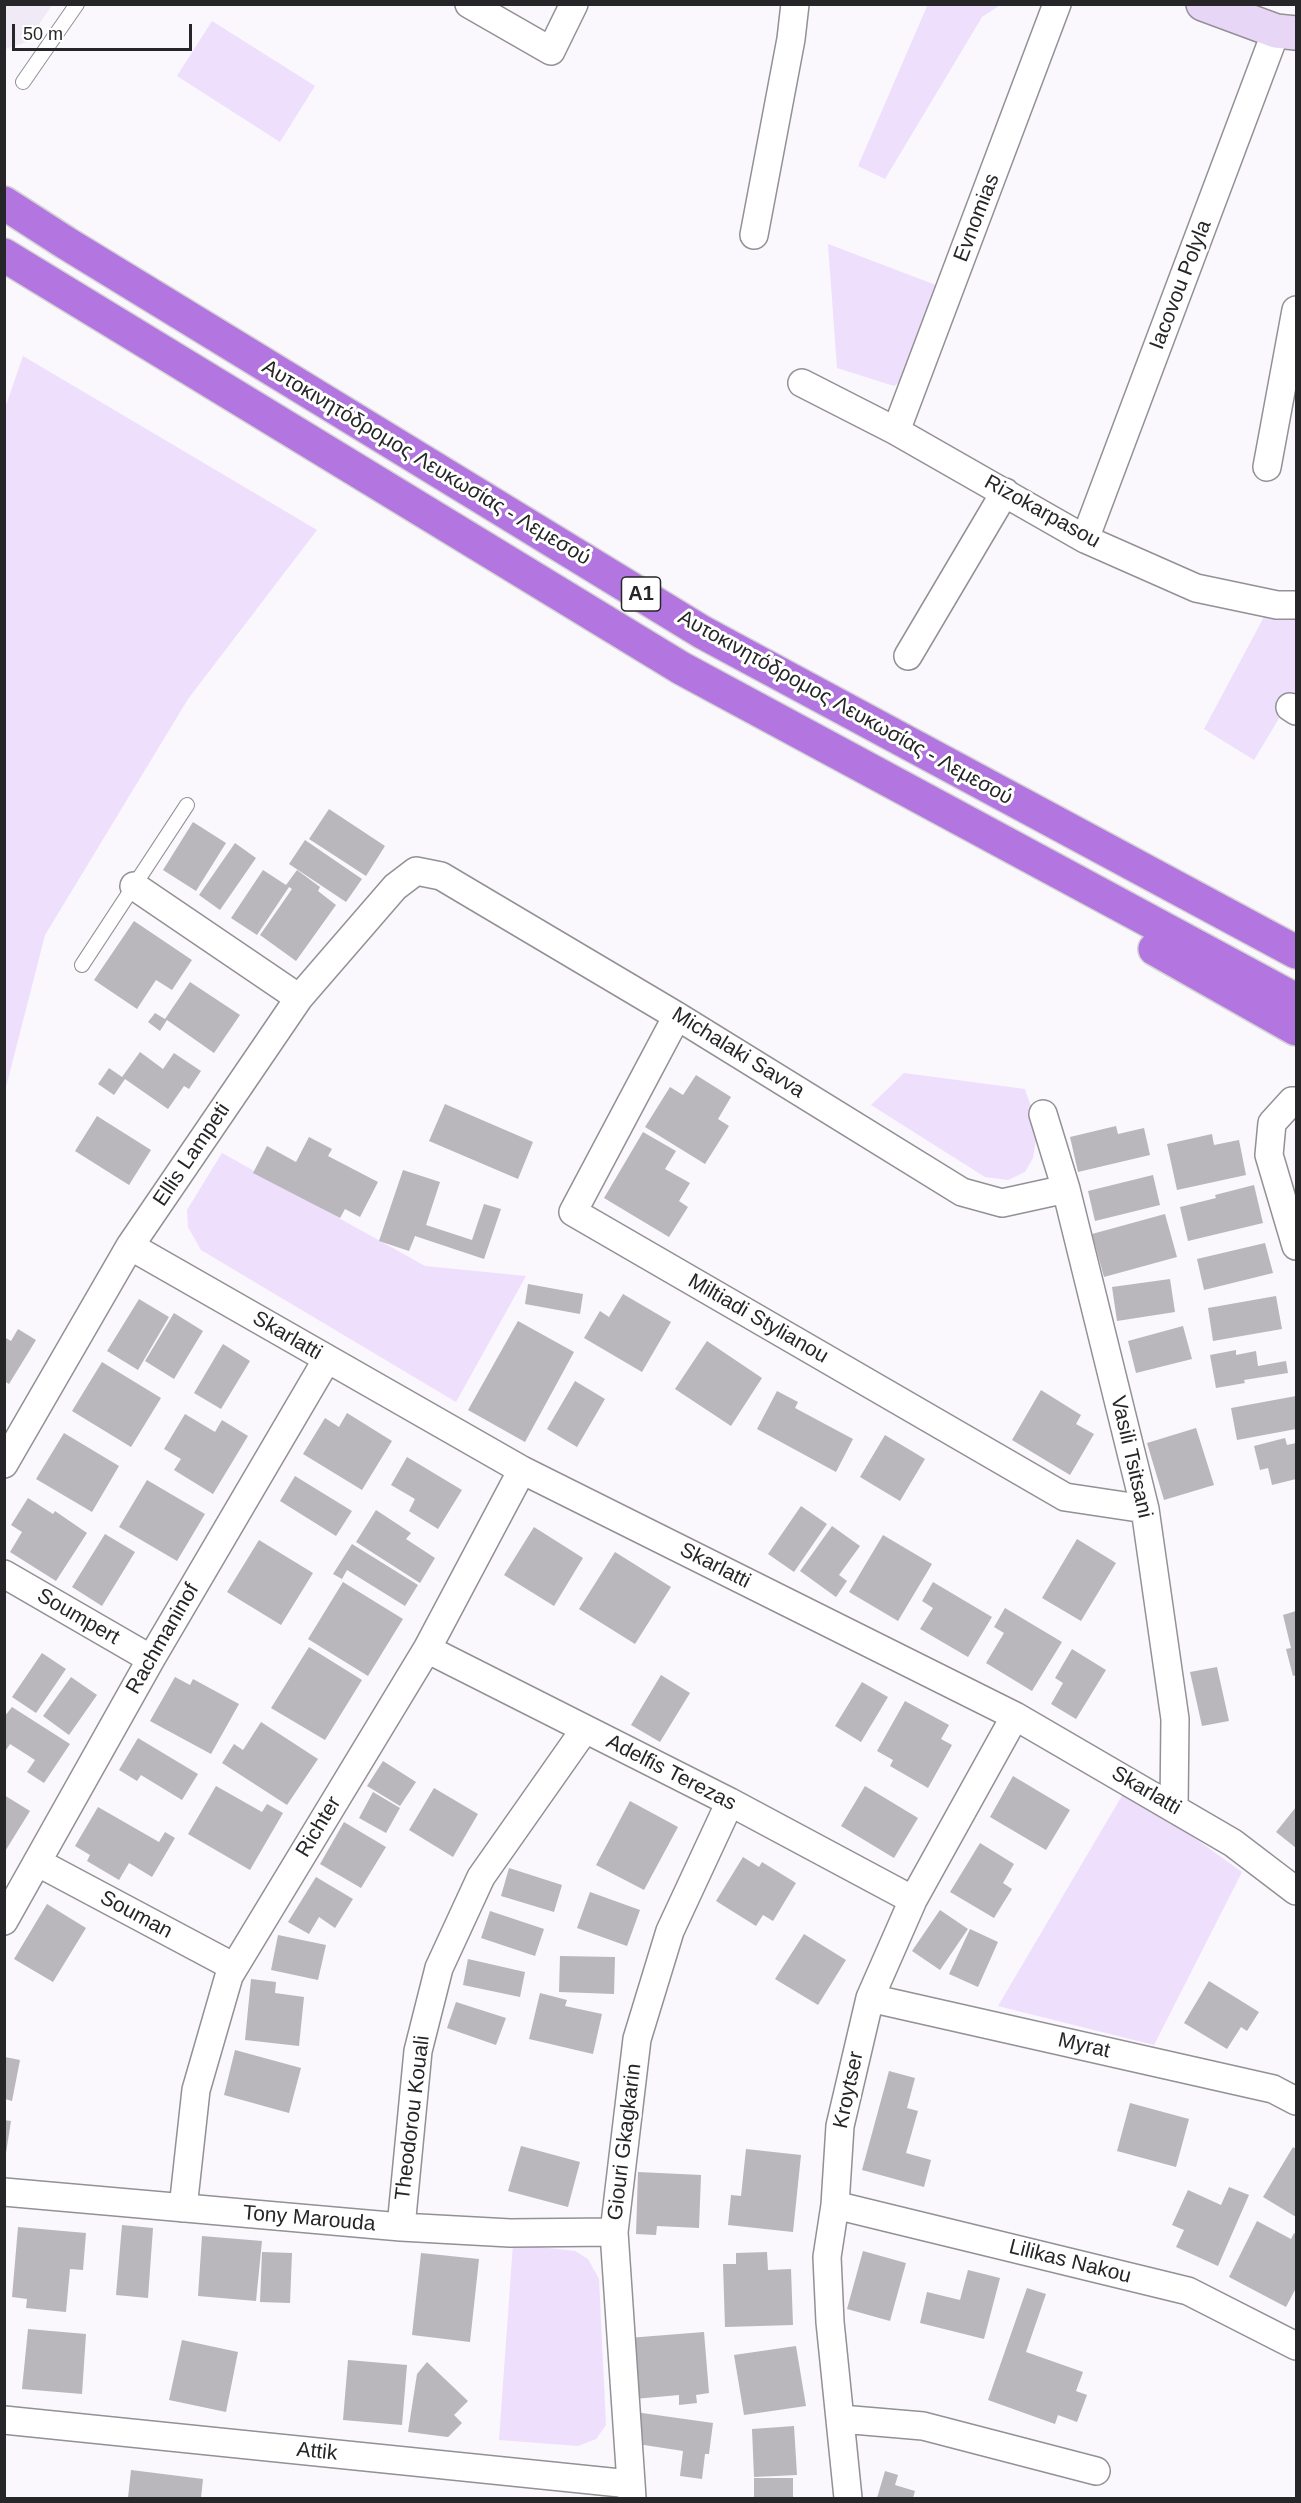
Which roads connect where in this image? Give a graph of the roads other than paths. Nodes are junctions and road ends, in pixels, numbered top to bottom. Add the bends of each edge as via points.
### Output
1 (77, 4) edge
2 (469, 4) edge
3 (574, 4) edge
4 (795, 4) edge
5 (1057, 4) edge
6 (1203, 4) edge
7 (1286, 32) edge
8 (23, 82) dead end
9 (4, 203) edge
10 (754, 235) dead end
11 (4, 255) edge
12 (1296, 310) edge
13 (801, 383) dead end
14 (896, 431) junction
15 (1267, 467) dead end
16 (1005, 492) junction
17 (1085, 538) junction
18 (1296, 605) edge
19 (908, 657) dead end
20 (681, 668) junction
21 (187, 805) dead end
22 (416, 871) joint
23 (134, 886) junction
24 (1296, 952) edge
25 (82, 965) dead end
26 (299, 998) junction
27 (1296, 1000) edge
28 (677, 1016) junction
29 (1296, 1029) edge
30 (1294, 1101) edge
31 (1043, 1114) dead end
32 (1066, 1189) junction
33 (130, 1246) junction
34 (1296, 1246) edge
35 (327, 1359) junction
36 (4, 1464) edge
37 (522, 1470) junction
38 (1145, 1509) junction
39 (4, 1575) edge
40 (427, 1649) junction
41 (151, 1659) junction
42 (1015, 1716) junction
43 (585, 1729) junction
44 (730, 1802) junction
45 (1174, 1807) junction
46 (38, 1862) junction
47 (1296, 1891) edge
48 (913, 1900) junction
49 (4, 1921) edge
50 (234, 1967) junction
51 (870, 1998) junction
52 (1296, 2102) edge
53 (4, 2193) edge
54 (835, 2205) junction
55 (183, 2208) junction
56 (401, 2227) junction
57 (614, 2232) junction
58 (1296, 2346) edge
59 (841, 2419) junction
60 (4, 2420) edge
61 (1096, 2471) dead end
62 (631, 2491) edge
63 (848, 2499) edge

1 - 8 lane
2 - 3 street via 551,51
4 - 10 street
5 - 14 street, Evnomias
6 - 7 street
7 - 17 street, Iacovou Polyla
9 - 24 highway, Αυτοκινητόδρομος Λευκωσίας - Λεμεσού / A1 via 702,632
11 - 20 highway, Αυτοκινητόδρομος Λευκωσίας - Λεμεσού / A1
12 - 15 street
13 - 14 street, Rizokarpasou
14 - 16 street, Rizokarpasou
16 - 17 street, Rizokarpasou
16 - 19 street
17 - 18 street, Rizokarpasou via 1196,588 1277,605
20 - 27 highway, Αυτοκινητόδρομος Λευκωσίας - Λεμεσού / A1
20 - 29 highway via 892,800
21 - 23 lane
22 - 26 street, Ellis Lampeti via 395,887
22 - 28 street, Michalaki Savva via 441,876
23 - 25 lane
23 - 26 street
26 - 33 street, Ellis Lampeti
28 - 32 street, Michalaki Savva via 962,1192 1002,1203
28 - 38 street, Miltiadi Stylianou via 573,1212 1065,1497
30 - 34 street via 1272,1123 1269,1155
31 - 32 street, Vasili Tsitsani
32 - 38 street, Vasili Tsitsani
33 - 35 street, Skarlatti
33 - 36 street, Ellis Lampeti
35 - 37 street, Skarlatti
35 - 41 street, Rachmaninof
37 - 40 street, Richter
37 - 42 street, Skarlatti
38 - 45 street, Vasili Tsitsani via 1175,1719
39 - 41 street, Soumpert
40 - 43 street, Adelfis Terezas
40 - 50 street, Richter
41 - 46 street, Rachmaninof
42 - 45 street, Skarlatti
42 - 48 street, Kroytser
43 - 44 street, Adelfis Terezas
43 - 56 street, Theodorou Kouali via 481,1877 439,1968 418,2051
44 - 48 street, Adelfis Terezas
44 - 57 street, Giouri Gkagkarin via 670,1931 637,2039
45 - 47 street, Skarlatti via 1233,1843
46 - 49 street, Rachmaninof
46 - 50 street, Souman
48 - 51 street, Kroytser
50 - 55 street, Richter via 196,2090
51 - 52 street, Myrat via 1273,2089
51 - 54 street, Kroytser via 840,2126
53 - 55 street, Tony Marouda
54 - 58 street, Lilikas Nakou via 1188,2291
54 - 59 street, Kroytser via 827,2257
55 - 56 street, Tony Marouda
56 - 57 street, Tony Marouda via 510,2233
57 - 62 street, Giouri Gkagkarin
59 - 61 street via 923,2426
59 - 63 street, Kroytser
60 - 62 street, Attik

